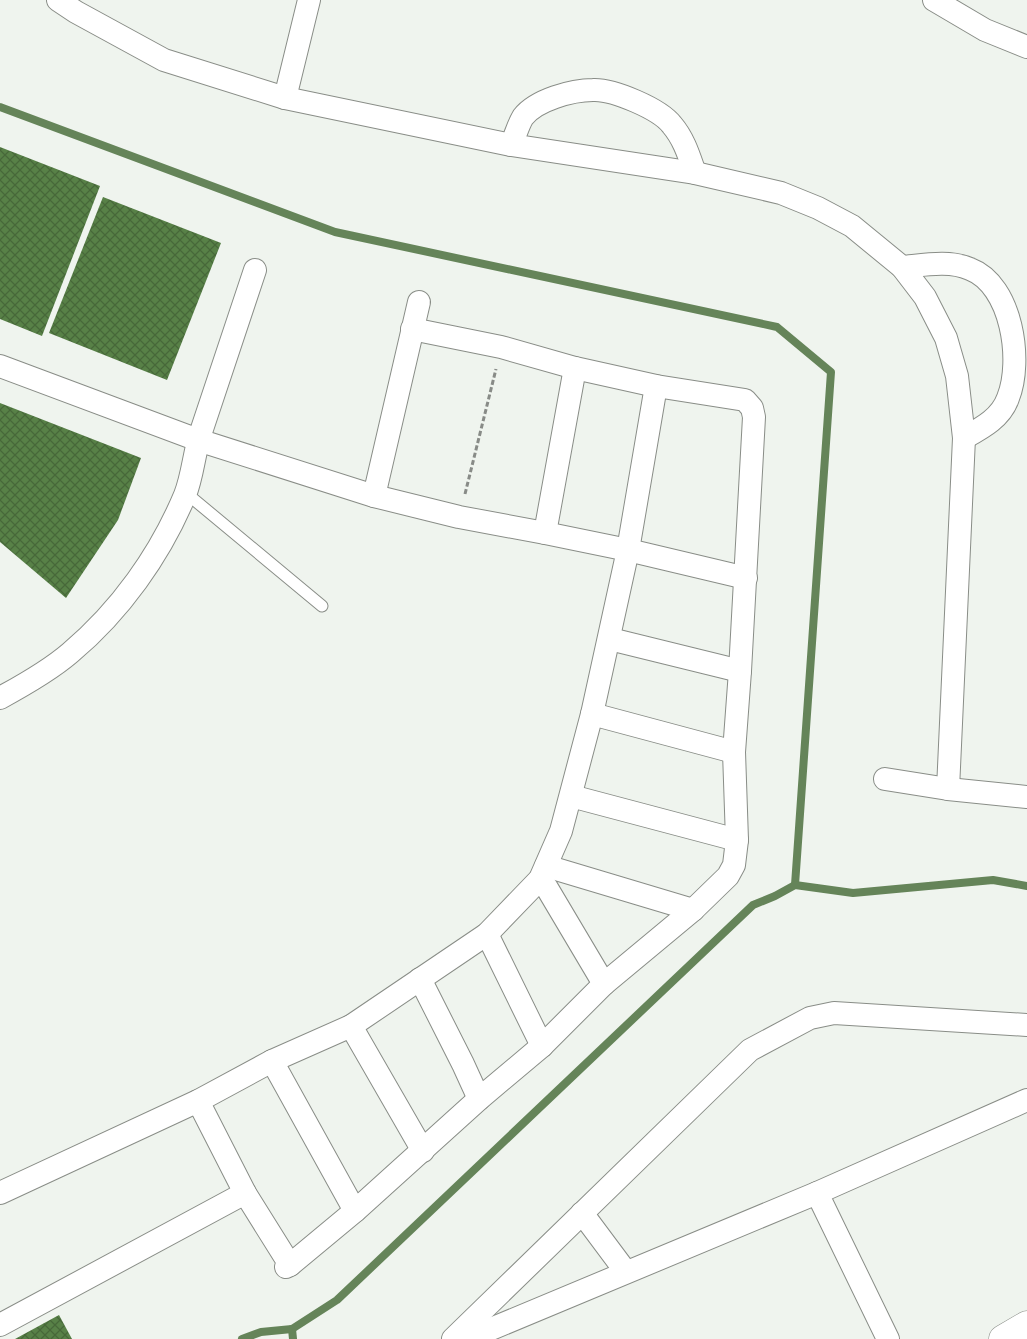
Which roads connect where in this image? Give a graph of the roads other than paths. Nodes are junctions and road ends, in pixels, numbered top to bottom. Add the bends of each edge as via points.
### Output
1 (58, 0) edge
2 (309, 0) edge
3 (934, 0) edge
4 (1027, 47) edge
5 (285, 98) junction
6 (511, 146) junction
7 (695, 173) junction
8 (902, 267) junction
9 (254, 270) dead end
10 (419, 302) dead end
11 (412, 329) junction
12 (0, 366) edge
13 (575, 368) junction
14 (656, 386) junction
15 (964, 438) junction
16 (198, 440) junction
17 (186, 493) junction
18 (374, 496) junction
19 (545, 533) junction
20 (628, 550) junction
21 (746, 578) junction
22 (322, 606) dead end
23 (610, 639) junction
24 (740, 671) junction
25 (0, 698) edge
26 (592, 714) junction
27 (734, 752) junction
28 (885, 779) dead end
29 (948, 789) junction
30 (572, 796) junction
31 (1027, 797) edge
32 (737, 840) junction
33 (543, 873) junction
34 (693, 910) junction
35 (487, 934) junction
36 (420, 979) junction
37 (604, 984) junction
38 (1027, 1025) edge
39 (351, 1026) junction
40 (542, 1046) junction
41 (272, 1061) junction
42 (479, 1099) junction
43 (1027, 1100) edge
44 (198, 1101) junction
45 (423, 1151) junction
46 (0, 1193) edge
47 (245, 1193) junction
48 (816, 1193) junction
49 (355, 1211) junction
50 (582, 1213) junction
51 (626, 1272) junction
52 (0, 1325) edge
53 (1027, 1325) edge
54 (453, 1339) edge
55 (467, 1339) edge
56 (888, 1339) edge
57 (1003, 1339) edge

1 - 5 street via 164,60
2 - 5 street
3 - 4 street via 985,30
5 - 6 street
6 - 7 street
6 - 7 street via 524,117 540,103 560,95 594,90 618,94 647,106 672,124 686,147
7 - 8 street via 781,193 818,208 852,226
8 - 15 street via 925,297 946,338 957,376
8 - 15 street via 940,263 971,268 990,282 1006,308 1013,338 1014,370 1008,399 992,422
9 - 16 street
10 - 11 street
11 - 13 street via 501,347
11 - 18 street
12 - 16 street
13 - 14 street
13 - 19 street
14 - 20 street
14 - 21 street via 745,400 752,408
15 - 29 street
16 - 17 street
16 - 18 street
17 - 22 lane
17 - 25 street via 167,533 110,615 69,654
18 - 19 street
19 - 20 street
20 - 21 street
20 - 23 street
21 - 24 street
23 - 24 street
23 - 26 street
24 - 27 street
26 - 27 street
26 - 30 street
27 - 32 street
28 - 29 street
29 - 31 street
30 - 32 street
30 - 33 street via 562,831
32 - 34 street via 734,865 728,876
33 - 34 street
33 - 35 street
33 - 37 street via 547,888
34 - 37 street
35 - 36 street
35 - 40 street
36 - 39 street
36 - 42 street
37 - 40 street
38 - 50 street via 834,1013 810,1018 750,1050
39 - 41 street
39 - 45 street
40 - 42 street
41 - 44 street
41 - 49 street
42 - 45 street
43 - 48 street
44 - 46 street
44 - 47 street
45 - 49 street
47 - 49 street via 288,1266
47 - 52 street
48 - 51 street
48 - 56 street
50 - 51 street
50 - 54 street
51 - 55 street
53 - 57 street

